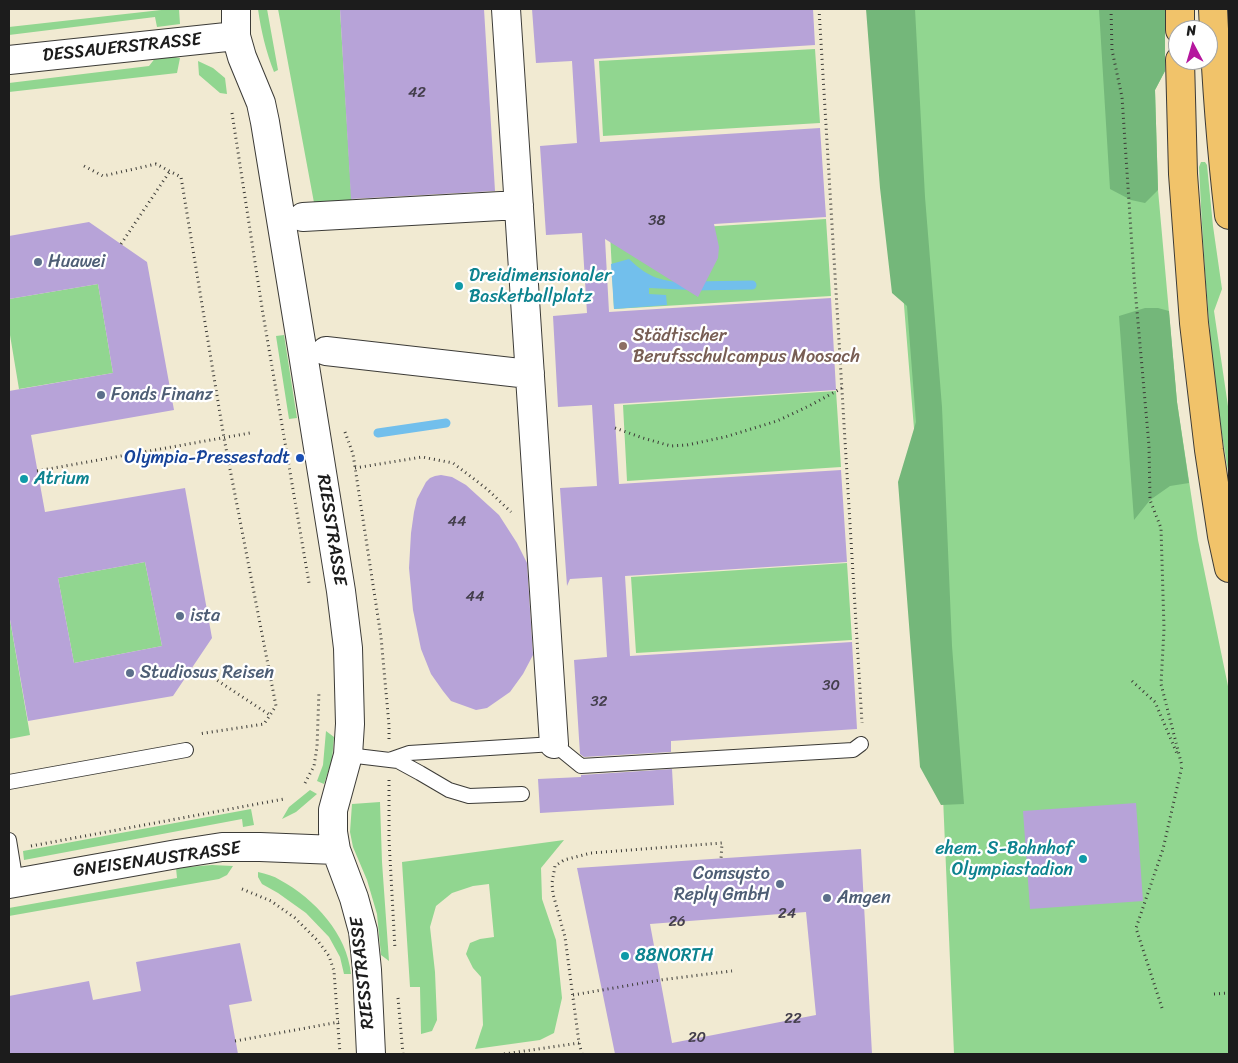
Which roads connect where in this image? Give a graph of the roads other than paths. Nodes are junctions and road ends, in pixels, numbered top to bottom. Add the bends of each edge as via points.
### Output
1 (236, 9) edge
2 (506, 9) edge
3 (1213, 9) edge
4 (236, 36) junction
5 (9, 60) edge
6 (1180, 70) edge
7 (519, 205) junction
8 (1229, 215) edge
9 (304, 218) dead end
10 (326, 351) dead end
11 (530, 373) junction
12 (1229, 568) edge
13 (554, 744) junction
14 (861, 744) road end
15 (186, 750) road end
16 (348, 755) junction
17 (389, 760) junction
18 (9, 782) edge
19 (522, 794) dead end
20 (10, 845) edge
21 (336, 850) junction
22 (12, 883) edge
23 (371, 1054) edge

1 - 4 street, RIESSTRASSE
2 - 7 street
3 - 8 highway
4 - 5 street, DESSAUERSTRASSE
4 - 16 street, RIESSTRASSE via 265,122 341,591 348,648
6 - 12 highway via 1183,174 1194,323 1209,450
7 - 9 street
7 - 11 street
10 - 11 street
11 - 13 street
13 - 14 lane via 581,766 853,750
13 - 17 lane via 409,753
15 - 18 lane
16 - 17 lane
16 - 21 street, RIESSTRASSE via 333,810
17 - 19 lane via 398,761 449,790 469,796
20 - 22 lane
21 - 22 street, GNEISENAUSTRASSE via 222,847
21 - 23 street, RIESSTRASSE via 362,931

